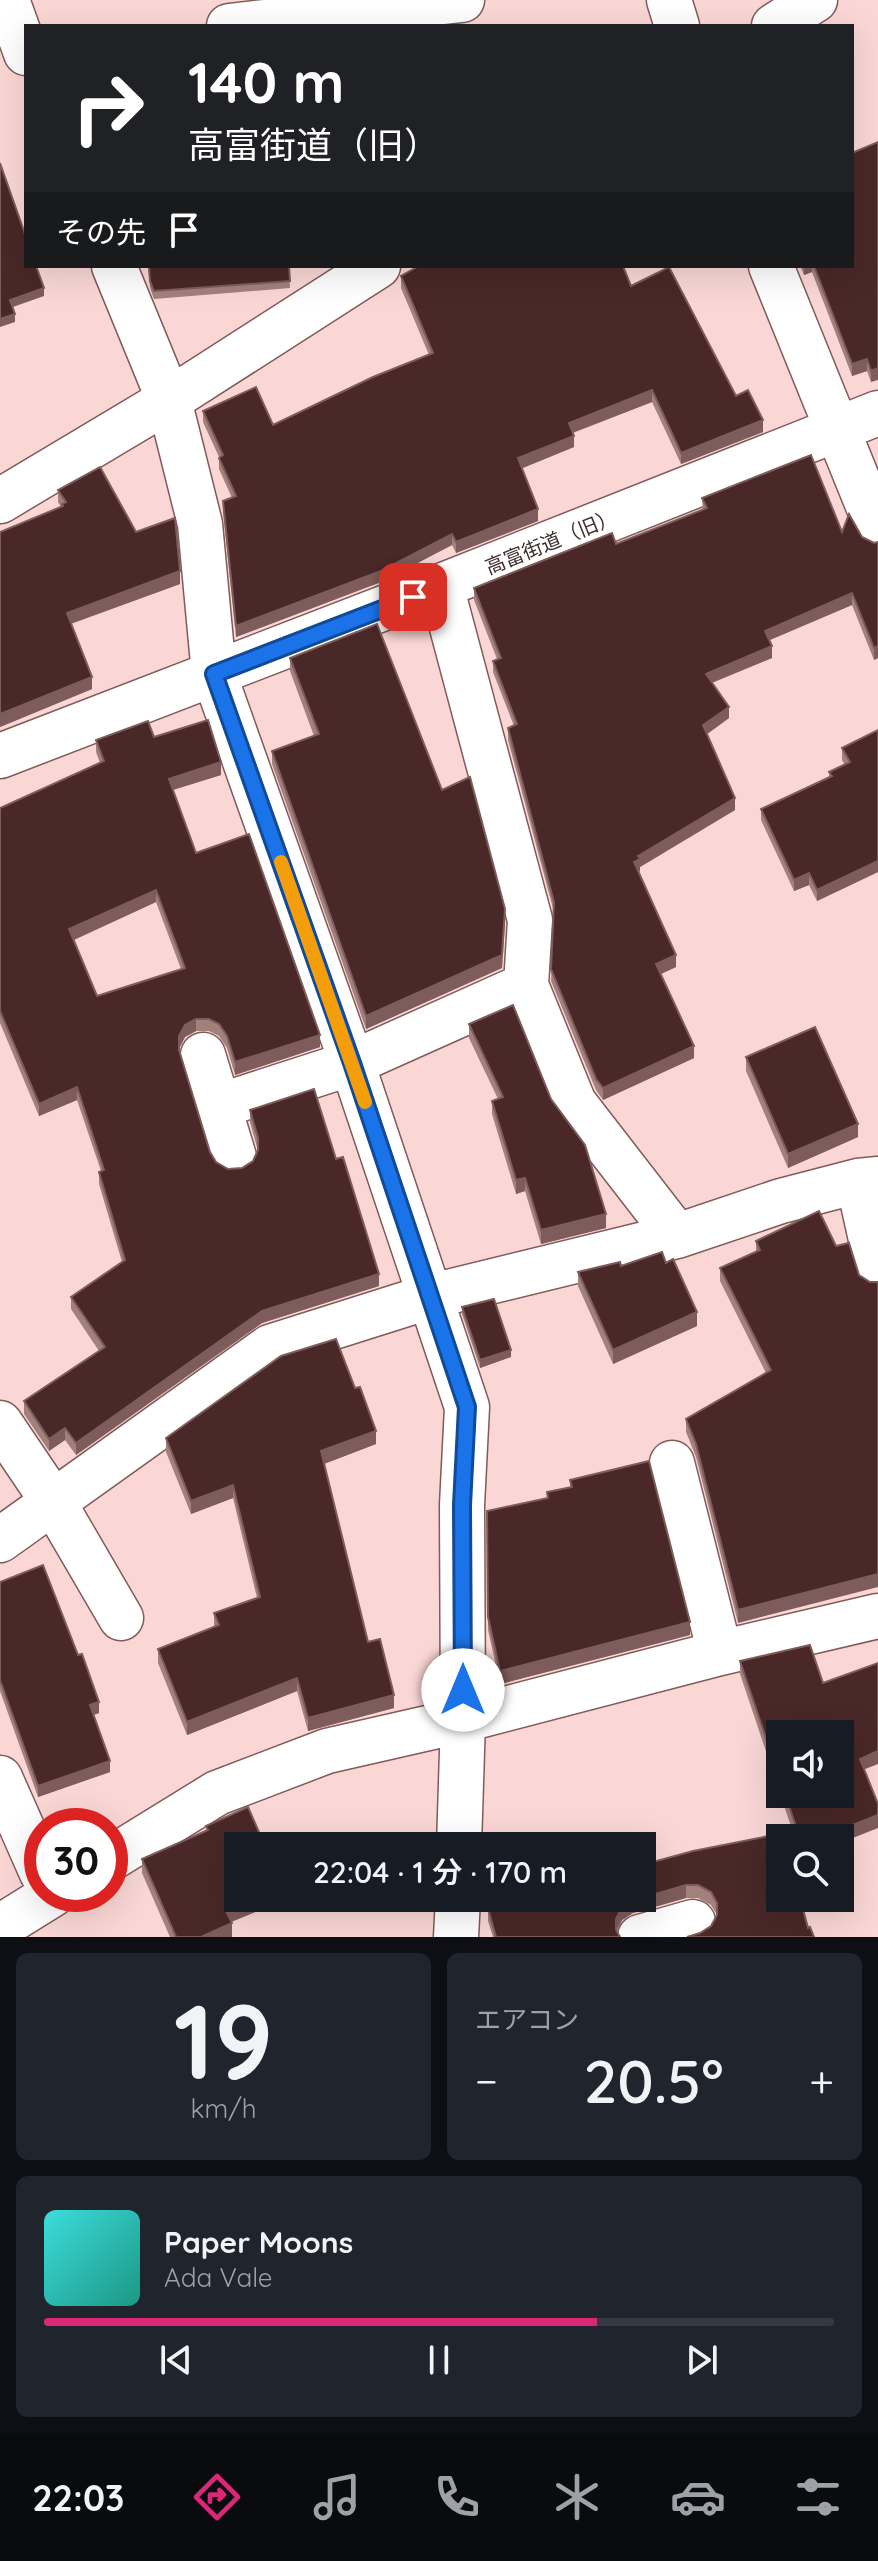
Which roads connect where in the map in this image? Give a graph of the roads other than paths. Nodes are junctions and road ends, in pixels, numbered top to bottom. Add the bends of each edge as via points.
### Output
1 (7, 0) edge
2 (462, 0) edge
3 (669, 0) edge
4 (815, 0) edge
5 (247, 24) edge
6 (676, 24) edge
7 (777, 24) edge
8 (19, 50) edge
9 (115, 268) edge
10 (375, 268) edge
11 (772, 268) edge
12 (169, 400) junction
13 (878, 413) edge
14 (838, 428) junction
15 (0, 501) edge
16 (878, 530) edge
17 (441, 586) junction
18 (214, 674) junction
19 (0, 756) edge
20 (526, 985) junction
21 (203, 1055) dead end
22 (352, 1063) junction
23 (219, 1106) junction
24 (234, 1157) dead end
25 (868, 1180) edge
26 (677, 1236) junction
27 (878, 1271) edge
28 (428, 1297) junction
29 (0, 1423) edge
30 (672, 1463) dead end
31 (54, 1503) junction
32 (0, 1540) edge
33 (878, 1616) edge
34 (121, 1618) dead end
35 (720, 1653) junction
36 (463, 1720) junction
37 (0, 1778) edge
38 (24, 1832) edge
39 (459, 1832) edge
40 (128, 1848) edge
41 (35, 1912) edge
42 (457, 1912) edge
43 (693, 1922) dead end
44 (20, 1927) edge
45 (456, 1937) edge
46 (640, 1937) edge

1 - 8 street
2 - 5 street
3 - 6 street
4 - 7 street
9 - 12 street
10 - 12 street
11 - 14 street
12 - 15 street
12 - 18 street via 200,524
13 - 14 street, 高富街道（旧）
14 - 16 street
14 - 17 street, 高富街道（旧）
17 - 18 street, 高富街道（旧）
17 - 20 street via 530,920
18 - 19 street, 高富街道（旧）
18 - 22 street
20 - 22 street
20 - 26 street via 574,1103
21 - 23 street
22 - 23 street
22 - 28 street
23 - 24 street
25 - 26 street via 781,1201
25 - 27 street
26 - 28 street
28 - 31 street via 270,1347
28 - 36 street via 467,1407
29 - 31 street
30 - 35 street
31 - 32 street
31 - 34 street
33 - 35 street
35 - 36 street
36 - 39 street
36 - 40 street via 327,1751 217,1793
37 - 38 street
41 - 44 street
42 - 45 street
43 - 46 street

